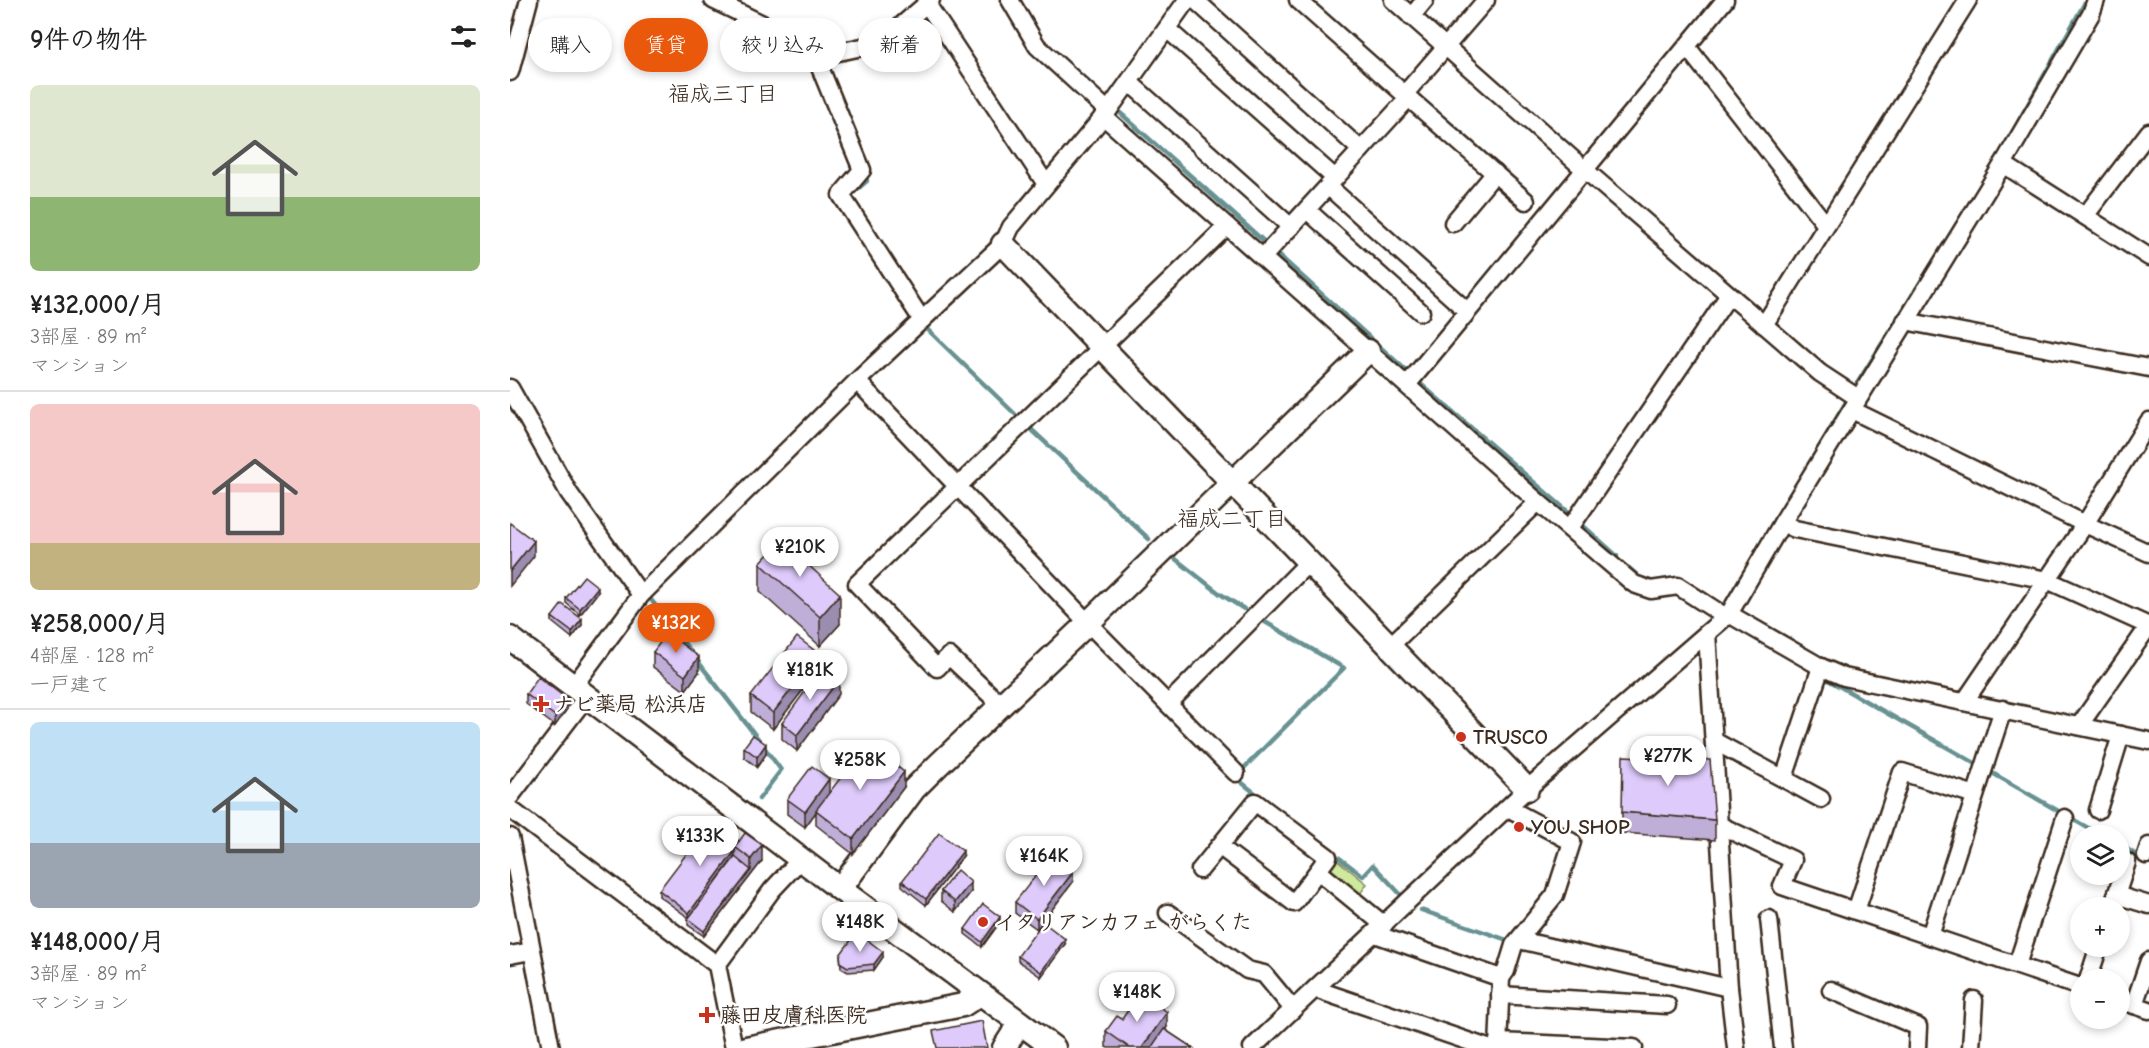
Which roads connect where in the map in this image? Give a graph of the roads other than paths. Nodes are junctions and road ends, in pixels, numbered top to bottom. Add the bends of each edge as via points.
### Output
1 (529, 0) edge
2 (713, 0) edge
3 (1011, 0) edge
4 (1187, 0) edge
5 (1195, 0) edge
6 (1298, 0) edge
7 (1393, 0) edge
8 (1425, 0) edge
9 (1486, 0) edge
10 (1725, 0) edge
11 (1968, 0) edge
12 (2096, 0) edge
13 (929, 2) edge
14 (1411, 16) junction
15 (750, 18) edge
16 (1167, 29) junction
17 (1687, 47) junction
18 (1446, 48) junction
19 (846, 50) edge
20 (510, 72) edge
21 (821, 72) edge
22 (1129, 82) junction
23 (1407, 96) junction
24 (1105, 113) junction
25 (2149, 132) edge
26 (1361, 150) junction
27 (2003, 164) junction
28 (1585, 170) junction
29 (1495, 173) junction
30 (1332, 182) junction
31 (1046, 184) junction
32 (1526, 201) dead end
33 (1307, 210) junction
34 (2085, 216) junction
35 (1453, 223) dead end
36 (1826, 225) junction
37 (1227, 226) junction
38 (1291, 227) junction
39 (1003, 244) junction
40 (1268, 251) junction
41 (2149, 257) edge
42 (1729, 295) junction
43 (1467, 311) junction
44 (1421, 312) dead end
45 (922, 320) junction
46 (1905, 321) junction
47 (1764, 325) junction
48 (1102, 347) junction
49 (1368, 351) junction
50 (2149, 368) edge
51 (1411, 380) junction
52 (857, 381) junction
53 (510, 388) edge
54 (1853, 399) junction
55 (2149, 421) edge
56 (1232, 482) junction
57 (957, 486) junction
58 (1538, 502) junction
59 (1574, 522) junction
60 (1782, 523) junction
61 (2085, 524) junction
62 (2149, 553) edge
63 (1309, 562) junction
64 (2047, 580) junction
65 (641, 595) junction
66 (1728, 616) junction
67 (1088, 623) junction
68 (2149, 626) edge
69 (1707, 633) junction
70 (510, 638) edge
71 (1389, 647) junction
72 (1820, 672) junction
73 (580, 691) junction
74 (1965, 701) junction
75 (1168, 704) junction
76 (1001, 705) junction
77 (2003, 709) junction
78 (2079, 726) junction
79 (2121, 735) junction
80 (1714, 741) junction
81 (2149, 741) edge
82 (1236, 773) dead end
83 (1784, 778) junction
84 (1527, 789) junction
85 (1975, 795) junction
86 (510, 797) edge
87 (1821, 799) dead end
88 (1508, 808) junction
89 (510, 809) edge
90 (2098, 810) dead end
91 (2065, 818) dead end
92 (1719, 825) junction
93 (510, 837) edge
94 (1219, 846) junction
95 (801, 859) junction
96 (1200, 870) dead end
97 (1318, 871) junction
98 (840, 889) junction
99 (2130, 903) edge
100 (2149, 905) edge
101 (1856, 911) junction
102 (1167, 913) dead end
103 (1769, 919) dead end
104 (1379, 929) junction
105 (1930, 936) junction
106 (1518, 939) junction
107 (531, 951) junction
108 (510, 956) edge
109 (2149, 961) edge
110 (717, 965) junction
111 (2018, 965) junction
112 (2070, 983) edge
113 (1500, 986) junction
114 (1730, 988) junction
115 (1315, 989) junction
116 (1831, 990) dead end
117 (980, 994) junction
118 (1974, 1000) dead end
119 (1667, 1005) dead end
120 (2134, 1005) edge
121 (1293, 1009) junction
122 (1020, 1023) junction
123 (1255, 1045) edge
124 (1495, 1046) edge
125 (551, 1048) edge
126 (734, 1048) edge
127 (746, 1048) edge
128 (1004, 1048) edge
129 (1054, 1048) edge
130 (1274, 1048) edge
131 (1634, 1048) edge
132 (1736, 1048) edge
133 (1784, 1048) edge
134 (1917, 1048) edge
135 (1971, 1048) edge

1 - 20 street
2 - 15 street
3 - 24 street via 1037,46
4 - 16 street
5 - 26 street
6 - 23 street
7 - 14 street
8 - 14 street
9 - 18 street
10 - 17 street
11 - 36 street
12 - 27 street
13 - 19 street via 881,43
13 - 31 street
14 - 18 street
16 - 22 street
16 - 30 street
17 - 28 street
17 - 36 street
18 - 23 street
18 - 28 street
21 - 45 street via 862,170 840,195
22 - 24 street
22 - 38 street
23 - 26 street
23 - 29 street
24 - 31 street
24 - 37 street
25 - 34 street
26 - 30 street
27 - 34 street
27 - 46 street
28 - 42 street
28 - 43 street
29 - 32 street
29 - 35 street
30 - 33 street
30 - 43 street
31 - 39 street via 1011,227
33 - 38 street
33 - 44 street
34 - 41 street
36 - 47 street
37 - 40 street
37 - 48 street
38 - 40 street
39 - 45 street
39 - 48 street
40 - 49 street
42 - 47 street
42 - 59 street
43 - 51 street
45 - 52 street
46 - 50 street
46 - 54 street
47 - 54 street
48 - 56 street
48 - 57 street
49 - 51 street
49 - 56 street
51 - 58 street
52 - 57 street
52 - 65 street
53 - 65 street via 568,493
54 - 60 street
54 - 61 street
55 - 61 street
56 - 63 street
56 - 67 street
57 - 67 street
57 - 76 street via 857,584 937,668 950,656
58 - 59 street
58 - 71 street
59 - 66 street via 1634,584 1651,590 1678,586
60 - 64 street via 1795,529
60 - 66 street
61 - 62 street
61 - 64 street
63 - 71 street
63 - 75 street
64 - 68 street
64 - 74 street
65 - 73 street
66 - 69 street
66 - 72 street
67 - 75 street
67 - 76 street
68 - 78 street
69 - 80 street
69 - 84 street
70 - 73 street
71 - 84 street
72 - 74 street
72 - 83 street
73 - 86 street
73 - 95 street
74 - 77 street
75 - 82 street
76 - 98 street via 914,789
77 - 78 street
77 - 85 street
78 - 79 street
79 - 81 street
79 - 90 street
80 - 83 street
80 - 92 street
83 - 87 street
84 - 88 street
85 - 101 street via 1902,772
85 - 105 street
88 - 104 street
88 - 106 street via 1572,842 1555,895
89 - 110 street
91 - 111 street
92 - 101 street via 1793,860 1782,886
92 - 114 street
93 - 107 street
94 - 96 street
94 - 97 street via 1294,903
94 - 97 street via 1255,801 1328,857
95 - 98 street
95 - 110 street via 772,890
97 - 104 street
98 - 117 street
99 - 100 street
101 - 105 street
102 - 121 street via 1246,970 1264,974
103 - 133 street
104 - 113 street
104 - 115 street
105 - 111 street
106 - 113 street
106 - 114 street
107 - 108 street
107 - 125 street
109 - 120 street
110 - 126 street
111 - 112 street
113 - 119 street
113 - 124 street
114 - 132 street
115 - 121 street
115 - 124 street
116 - 134 street via 1918,1027
117 - 122 street
117 - 127 street via 963,1005
118 - 135 street
121 - 123 street
122 - 128 street
122 - 129 street
123 - 130 street
124 - 131 street

